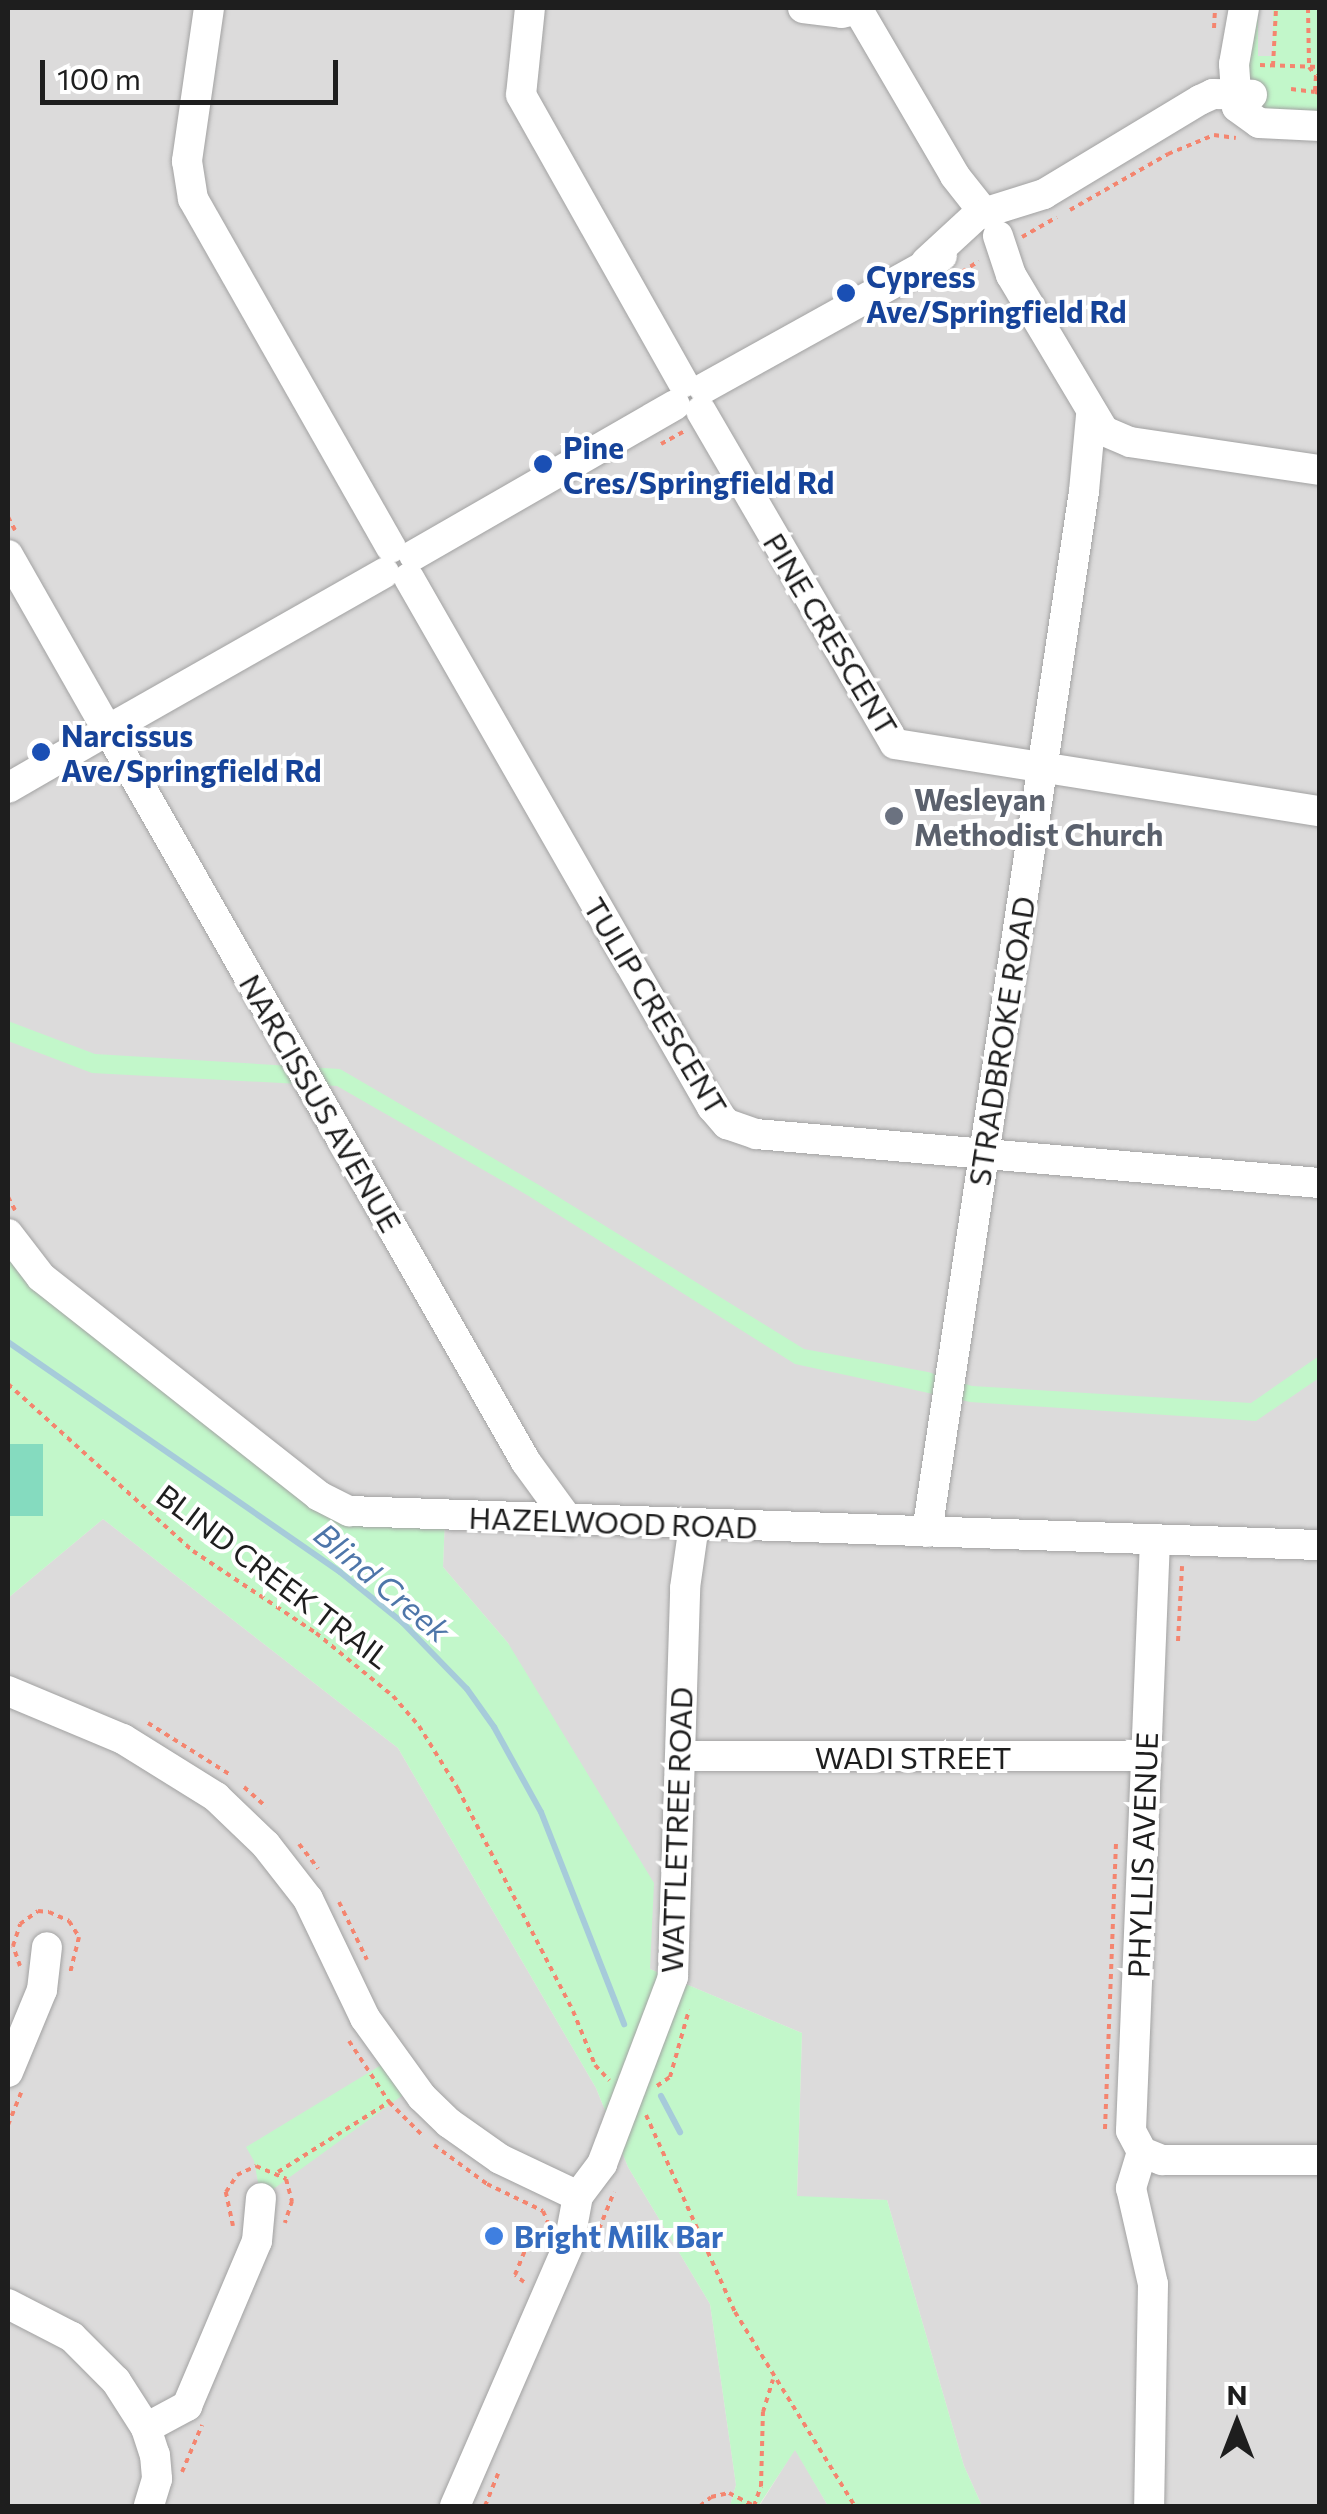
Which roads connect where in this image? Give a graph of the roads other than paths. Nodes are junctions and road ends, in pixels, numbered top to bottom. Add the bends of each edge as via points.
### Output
1 (208, 8) edge
2 (530, 8) edge
3 (803, 8) edge
4 (858, 8) edge
5 (1243, 16) edge
6 (1244, 90) junction
7 (1312, 125) edge
8 (989, 235) junction
9 (691, 397) junction
10 (1098, 423) junction
11 (1320, 470) edge
12 (8, 555) edge
13 (399, 564) junction
14 (107, 731) junction
15 (1042, 770) junction
16 (8, 788) edge
17 (1320, 811) edge
18 (984, 1153) junction
19 (1320, 1183) edge
20 (12, 1223) edge
21 (526, 1462) junction
22 (537, 1520) junction
23 (570, 1521) junction
24 (686, 1525) junction
25 (927, 1532) junction
26 (1155, 1540) junction
27 (1320, 1545) edge
28 (8, 1691) edge
29 (681, 1756) junction
30 (1146, 1756) junction
31 (47, 1946) dead end
32 (8, 2072) edge
33 (1148, 2156) junction
34 (1320, 2160) edge
35 (269, 2185) road end
36 (578, 2196) junction
37 (8, 2304) edge
38 (146, 2428) junction
39 (150, 2503) edge
40 (455, 2506) edge
41 (1149, 2506) edge

1 - 13 street, TULIP CRESCENT via 187,160 192,199
2 - 9 street, PINE CRESCENT via 521,95
3 - 4 street
4 - 8 street
5 - 6 street
6 - 7 street via 1259,123
6 - 8 street via 1200,100
8 - 9 street via 926,262
8 - 10 street
9 - 13 street
9 - 15 street, PINE CRESCENT via 890,739 907,749
10 - 11 street via 1130,442
10 - 15 street, STRADBROKE ROAD
12 - 14 street, NARCISSUS AVENUE
13 - 14 street
13 - 18 street, TULIP CRESCENT via 722,1120 756,1134
14 - 16 street
14 - 21 street, NARCISSUS AVENUE
15 - 17 street, PINE CRESCENT
15 - 18 street, STRADBROKE ROAD
18 - 19 street, TULIP CRESCENT
18 - 25 street, STRADBROKE ROAD
20 - 22 street, HAZELWOOD ROAD via 41,1278 336,1506 361,1514
21 - 22 street, NARCISSUS AVENUE
21 - 23 street, NARCISSUS AVENUE
22 - 23 street, HAZELWOOD ROAD
23 - 24 street, HAZELWOOD ROAD
24 - 25 street, HAZELWOOD ROAD
24 - 29 street, WATTLETREE ROAD
25 - 26 street, HAZELWOOD ROAD
26 - 27 street, HAZELWOOD ROAD
26 - 30 street, PHYLLIS AVENUE
28 - 36 street via 123,1739 216,1797 266,1844 308,1899 365,2018 414,2087 488,2152
29 - 30 street, WADI STREET
29 - 36 street, WATTLETREE ROAD via 673,1977 602,2164
30 - 33 street, PHYLLIS AVENUE via 1130,2124
31 - 32 street via 42,1990
33 - 34 street
33 - 41 street via 1131,2188 1153,2284
35 - 38 street via 257,2241 187,2406
36 - 40 street, WATTLETREE ROAD via 569,2244
37 - 38 street via 90,2351
38 - 39 street via 158,2471

